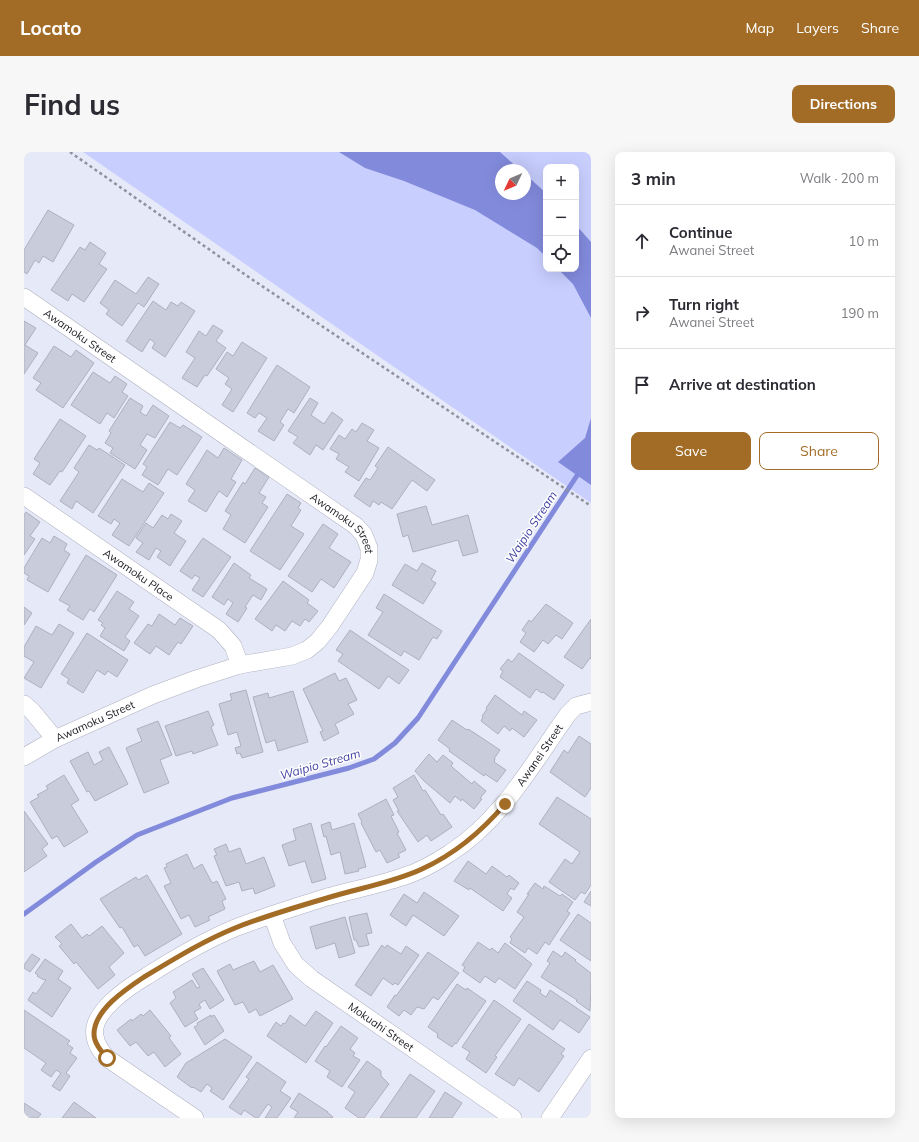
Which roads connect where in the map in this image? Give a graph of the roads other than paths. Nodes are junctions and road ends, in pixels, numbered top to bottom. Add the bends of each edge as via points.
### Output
1 (24, 297) edge
2 (24, 496) edge
3 (240, 665) junction
4 (591, 702) edge
5 (24, 704) edge
6 (55, 739) junction
7 (24, 757) edge
8 (272, 915) junction
9 (591, 1058) edge
10 (195, 1118) edge
11 (513, 1118) edge
12 (550, 1118) edge

1 - 3 street, Awamoku Street via 356,526 364,535 369,548 365,574 318,641 307,650 292,656
2 - 3 street, Awamoku Place via 219,630 233,646
3 - 6 street, Awamoku Street via 153,695
4 - 8 street, Awanei Street via 576,706 568,714 500,809 470,839 450,853 404,877
5 - 6 street
6 - 7 street, Awamoku Street
8 - 10 street, Awanei Street via 235,928 158,969 109,1004 96,1024 94,1035 98,1047 107,1058
8 - 11 street, Mokuahi Street via 282,943 296,965 312,979
9 - 12 street

